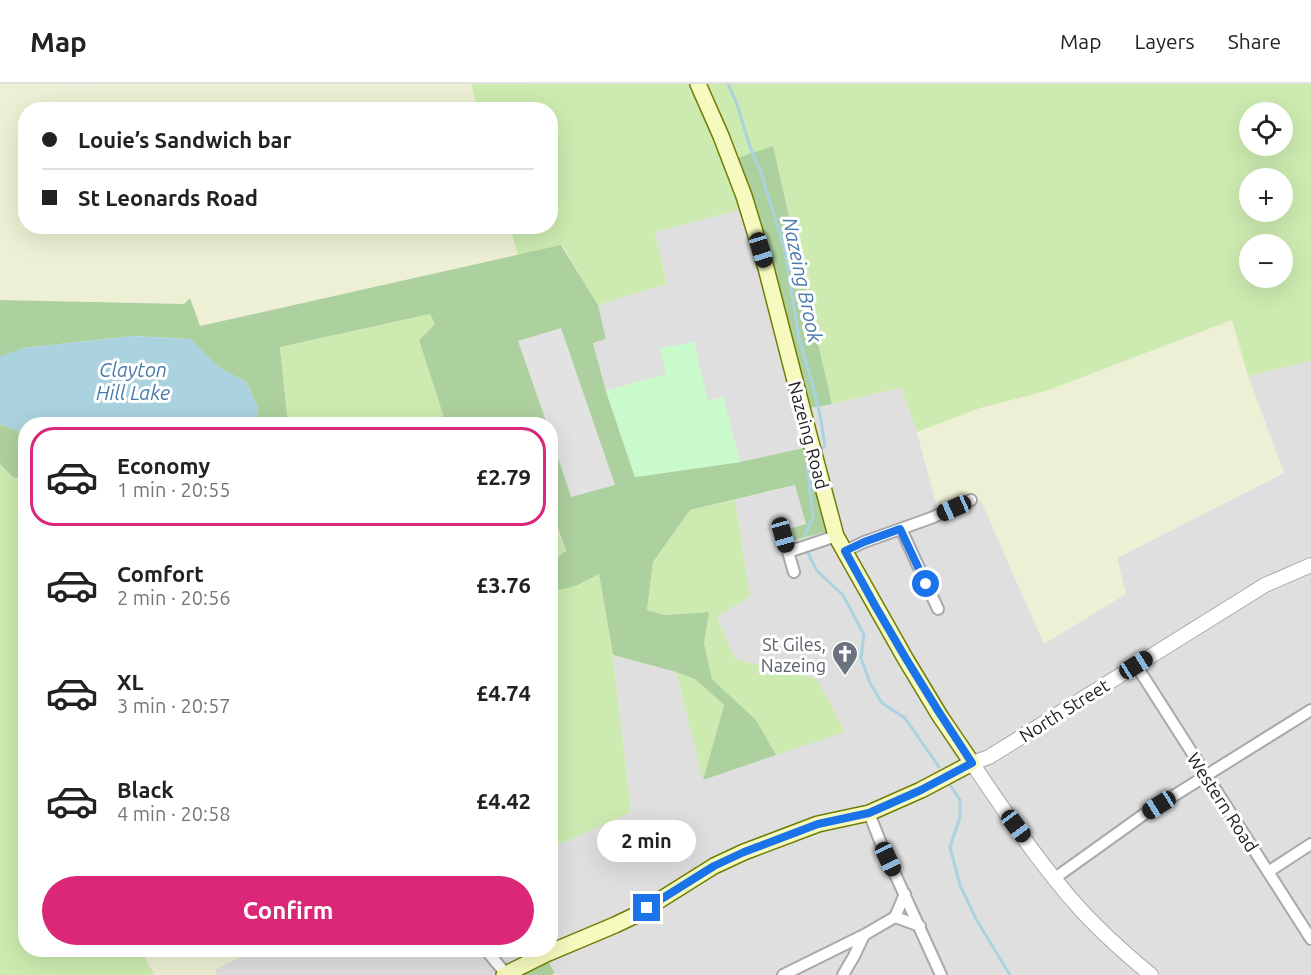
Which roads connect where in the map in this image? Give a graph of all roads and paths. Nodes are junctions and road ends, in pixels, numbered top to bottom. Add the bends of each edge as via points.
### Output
1 (698, 84) edge
2 (971, 500) dead end
3 (900, 529) junction
4 (783, 535) dead end
5 (837, 536) junction
6 (845, 551) junction
7 (788, 552) junction
8 (1311, 565) edge
9 (794, 572) dead end
10 (938, 609) dead end
11 (1136, 665) junction
12 (1311, 711) edge
13 (972, 763) junction
14 (1206, 776) junction
15 (869, 813) junction
16 (1311, 844) edge
17 (1268, 872) junction
18 (1055, 878) junction
19 (905, 894) junction
20 (895, 917) junction
21 (920, 926) junction
22 (864, 935) junction
23 (1311, 939) edge
24 (558, 949) edge
25 (492, 957) edge
26 (540, 957) edge
27 (505, 974) edge
28 (783, 975) edge
29 (843, 975) edge
30 (941, 975) edge
31 (1151, 975) edge

1 - 5 main road, Nazeing Road via 754,227
2 - 3 street
3 - 6 street
3 - 10 street
4 - 7 street
5 - 6 main road, Nazeing Road
5 - 7 street
6 - 13 main road, Nazeing Road via 905,658
7 - 9 street
8 - 11 street, North Street via 1265,585
11 - 13 street, North Street via 989,757
11 - 14 street, Western Road
12 - 14 street
13 - 15 main road
13 - 18 street
14 - 17 street, Western Road
14 - 18 street
15 - 19 street
15 - 24 main road via 818,824 744,852 626,920
16 - 17 street
17 - 23 street, Western Road
18 - 31 street via 1082,910
19 - 20 street
19 - 21 street
20 - 21 street
20 - 22 street
21 - 30 street
22 - 28 street
22 - 29 street
25 - 27 street
26 - 27 main road

